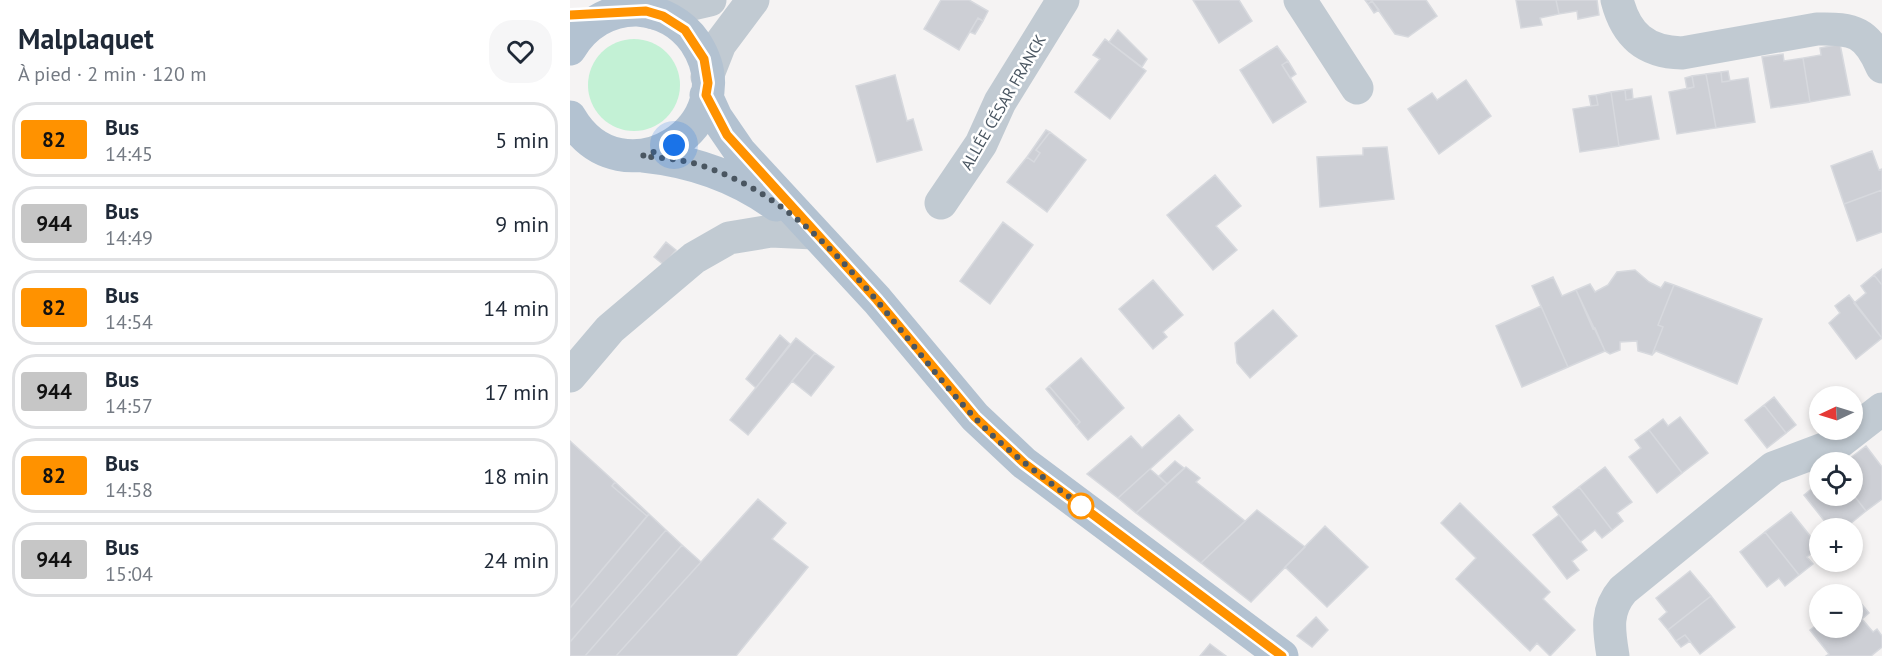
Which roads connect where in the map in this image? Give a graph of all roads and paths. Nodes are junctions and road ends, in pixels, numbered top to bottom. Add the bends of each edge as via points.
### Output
1 (710, 0) edge
2 (753, 0) edge
3 (1063, 0) edge
4 (1300, 0) edge
5 (1617, 0) edge
6 (654, 13) junction
7 (613, 14) junction
8 (570, 15) edge
9 (570, 49) edge
10 (1882, 67) edge
11 (707, 86) junction
12 (1357, 88) dead end
13 (570, 117) edge
14 (642, 156) junction
15 (941, 203) dead end
16 (814, 233) junction
17 (570, 376) edge
18 (1882, 410) edge
19 (1282, 656) edge
20 (1613, 656) edge

1 - 6 street
2 - 11 street via 720,44
3 - 15 street, ALLÉE CÉSAR FRANCK via 1000,102 981,144
4 - 12 street
5 - 10 street via 1633,35 1662,51 1682,53 1817,29 1838,29 1855,32 1868,40
6 - 7 main road via 629,10
6 - 11 main road via 671,20 691,37 704,59
7 - 8 main road
7 - 9 main road via 587,28
11 - 14 main road via 697,120 681,140
11 - 16 main road via 727,135
13 - 14 main road via 588,140 604,150
14 - 16 main road via 700,165 723,175 772,202
16 - 17 street via 771,231 729,238 694,258 610,329
16 - 19 main road via 877,300 987,430 1024,463
18 - 20 street via 1837,444 1773,468 1623,590 1609,616

